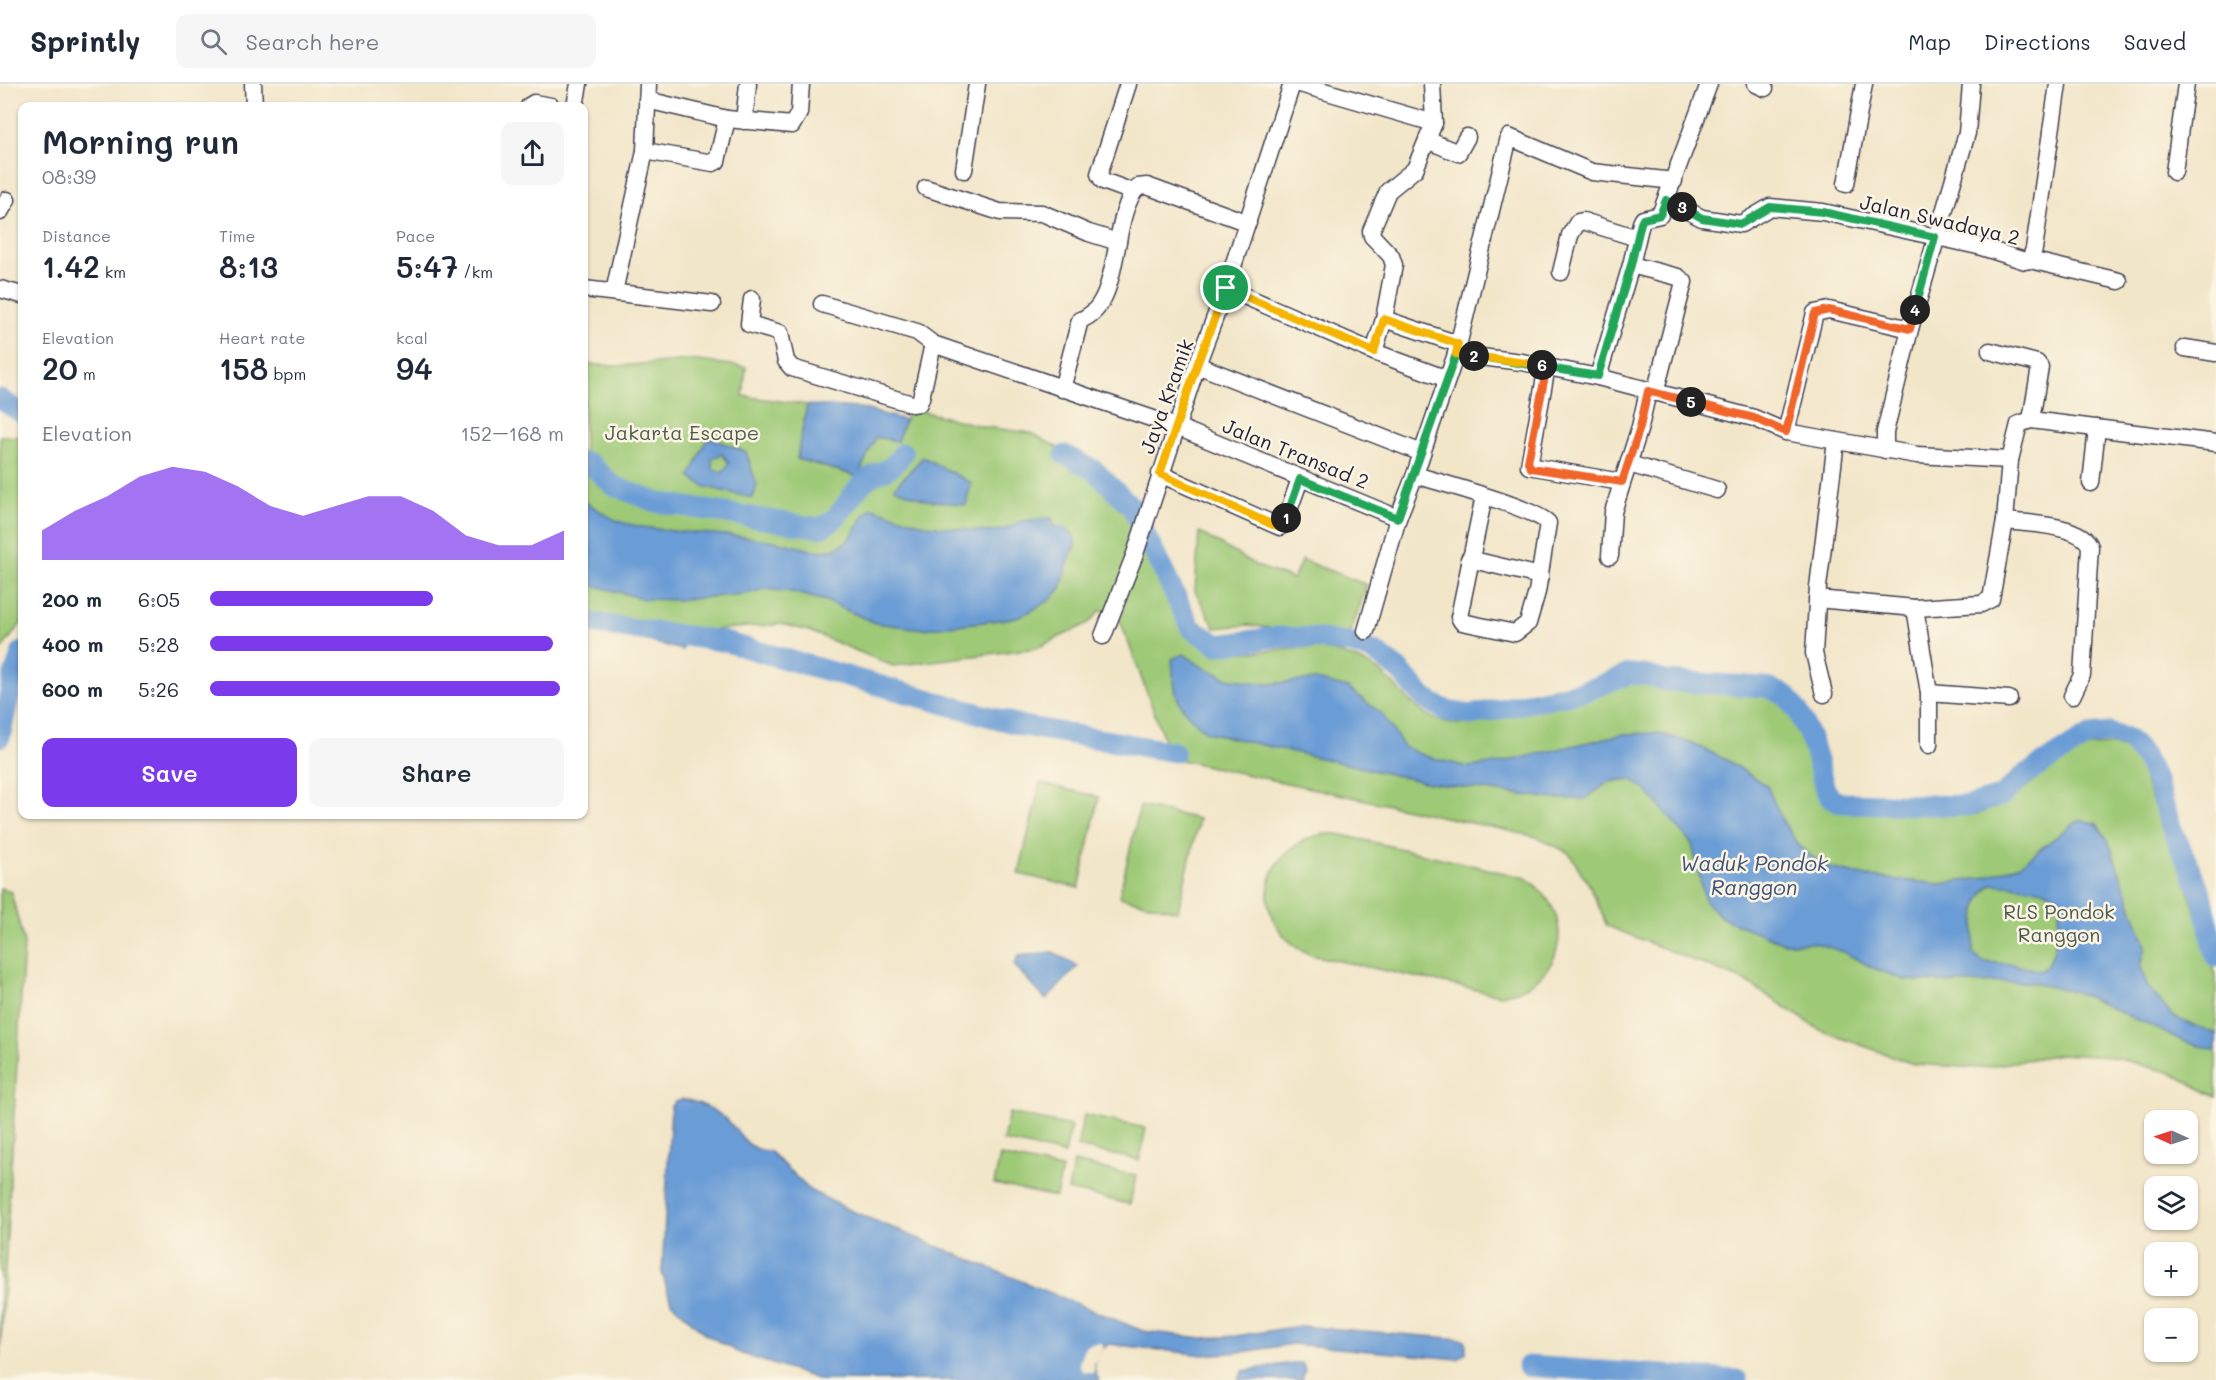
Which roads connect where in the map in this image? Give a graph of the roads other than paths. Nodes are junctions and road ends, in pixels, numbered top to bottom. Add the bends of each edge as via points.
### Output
1 (253, 84) edge
2 (579, 84) edge
3 (748, 84) edge
4 (801, 84) edge
5 (977, 84) edge
6 (1128, 84) edge
7 (1292, 84) edge
8 (1300, 84) edge
9 (1432, 84) edge
10 (1709, 84) edge
11 (1864, 84) edge
12 (1971, 84) edge
13 (2058, 84) edge
14 (2186, 84) edge
15 (647, 92) edge
16 (254, 102) edge
17 (576, 102) edge
18 (735, 120) junction
19 (1434, 123) junction
20 (1467, 137) dead end
21 (1427, 140) junction
22 (645, 151) junction
23 (964, 170) dead end
24 (2174, 172) dead end
25 (1674, 181) junction
26 (1846, 184) dead end
27 (926, 188) dead end
28 (1133, 192) junction
29 (1666, 200) junction
30 (1248, 223) junction
31 (1935, 237) junction
32 (1637, 238) junction
33 (1118, 242) junction
34 (2030, 260) junction
35 (1631, 265) junction
36 (1561, 272) dead end
37 (2120, 281) dead end
38 (1226, 288) junction
39 (0, 289) edge
40 (588, 289) edge
41 (614, 292) junction
42 (18, 294) edge
43 (752, 299) dead end
44 (712, 304) dead end
45 (822, 304) dead end
46 (1384, 319) junction
47 (1910, 329) junction
48 (933, 344) junction
49 (2185, 348) dead end
50 (1457, 349) junction
51 (1990, 351) dead end
52 (1374, 352) junction
53 (2216, 353) edge
54 (1197, 365) junction
55 (1547, 366) junction
56 (1598, 376) junction
57 (1447, 379) junction
58 (1062, 389) junction
59 (1652, 392) junction
60 (2031, 420) junction
61 (1177, 427) junction
62 (2097, 428) junction
63 (1786, 432) junction
64 (1836, 441) junction
65 (2216, 443) edge
66 (1885, 450) junction
67 (1422, 453) junction
68 (2010, 460) junction
69 (1629, 464) junction
70 (1160, 474) junction
71 (1415, 475) junction
72 (1300, 479) junction
73 (1622, 482) junction
74 (2091, 483) dead end
75 (1717, 490) dead end
76 (1484, 496) junction
77 (1398, 518) junction
78 (2005, 521) junction
79 (1610, 556) dead end
80 (1469, 559) junction
81 (1540, 576) junction
82 (1817, 599) junction
83 (1915, 608) junction
84 (1366, 631) dead end
85 (1103, 636) dead end
86 (1929, 693) junction
87 (1824, 694) dead end
88 (2072, 696) dead end
89 (2009, 699) dead end
90 (1929, 745) dead end

1 - 16 street
2 - 17 street
3 - 18 street
4 - 18 street via 798,113 792,125
5 - 23 street
6 - 28 street via 1099,174 1103,181
7 - 30 street, Jaya Kramik
8 - 19 street
9 - 19 street
10 - 25 street
11 - 26 street
12 - 31 street via 1967,133
13 - 34 street, Jalan Swadaya 2
14 - 24 street
15 - 18 street
15 - 22 street
18 - 22 street via 713,163
19 - 21 street
20 - 21 street via 1458,153
21 - 46 street via 1415,169 1388,191 1371,231 1392,256 1394,265
22 - 41 street
25 - 29 street
25 - 50 street via 1593,172 1509,138
27 - 33 street via 1000,212 1042,213
28 - 30 street via 1147,186
28 - 33 street via 1125,208
29 - 31 street, Jalan Swadaya 2 via 1702,218 1741,224 1770,207 1823,212
29 - 32 street via 1660,215 1643,219
30 - 38 street, Jaya Kramik
31 - 34 street, Jalan Swadaya 2
31 - 47 street
32 - 35 street
32 - 36 street via 1578,222 1570,235
33 - 58 street via 1111,277 1098,307 1080,320
34 - 37 street
35 - 56 street
35 - 59 street via 1684,282
38 - 52 street
38 - 54 street, Jaya Kramik
39 - 42 street
40 - 41 street
41 - 44 street
43 - 48 street via 749,324 780,333 786,362 792,368 912,404 919,403 921,398
45 - 48 street, Jalan Transad 2 via 917,332
46 - 50 street
46 - 52 street
47 - 63 street via 1829,310 1815,313
47 - 66 street via 1885,432
48 - 58 street, Jalan Transad 2
49 - 53 street
50 - 55 street
50 - 57 street
51 - 60 street via 2040,367
52 - 57 street
54 - 61 street, Jaya Kramik
54 - 67 street
55 - 56 street
55 - 73 street via 1529,466
56 - 59 street
57 - 67 street
58 - 61 street, Jalan Transad 2
59 - 63 street via 1754,418
59 - 69 street
60 - 62 street
60 - 68 street via 2019,424
61 - 70 street, Jaya Kramik
61 - 72 street, Jalan Transad 2
62 - 65 street
62 - 74 street
63 - 64 street
64 - 66 street
64 - 82 street
66 - 68 street
67 - 71 street
68 - 78 street
69 - 73 street
69 - 75 street
70 - 72 street via 1280,527
70 - 85 street, Jaya Kramik via 1140,540
71 - 76 street
71 - 77 street
72 - 77 street, Jalan Transad 2
73 - 79 street via 1613,512
76 - 80 street
76 - 81 street via 1546,519 1549,528
77 - 84 street
78 - 83 street via 1989,602
78 - 88 street via 2042,525 2088,539 2082,675
80 - 81 street
80 - 81 street via 1460,611 1462,622 1520,632 1528,623
82 - 83 street
82 - 87 street via 1814,653
83 - 86 street
86 - 89 street
86 - 90 street

